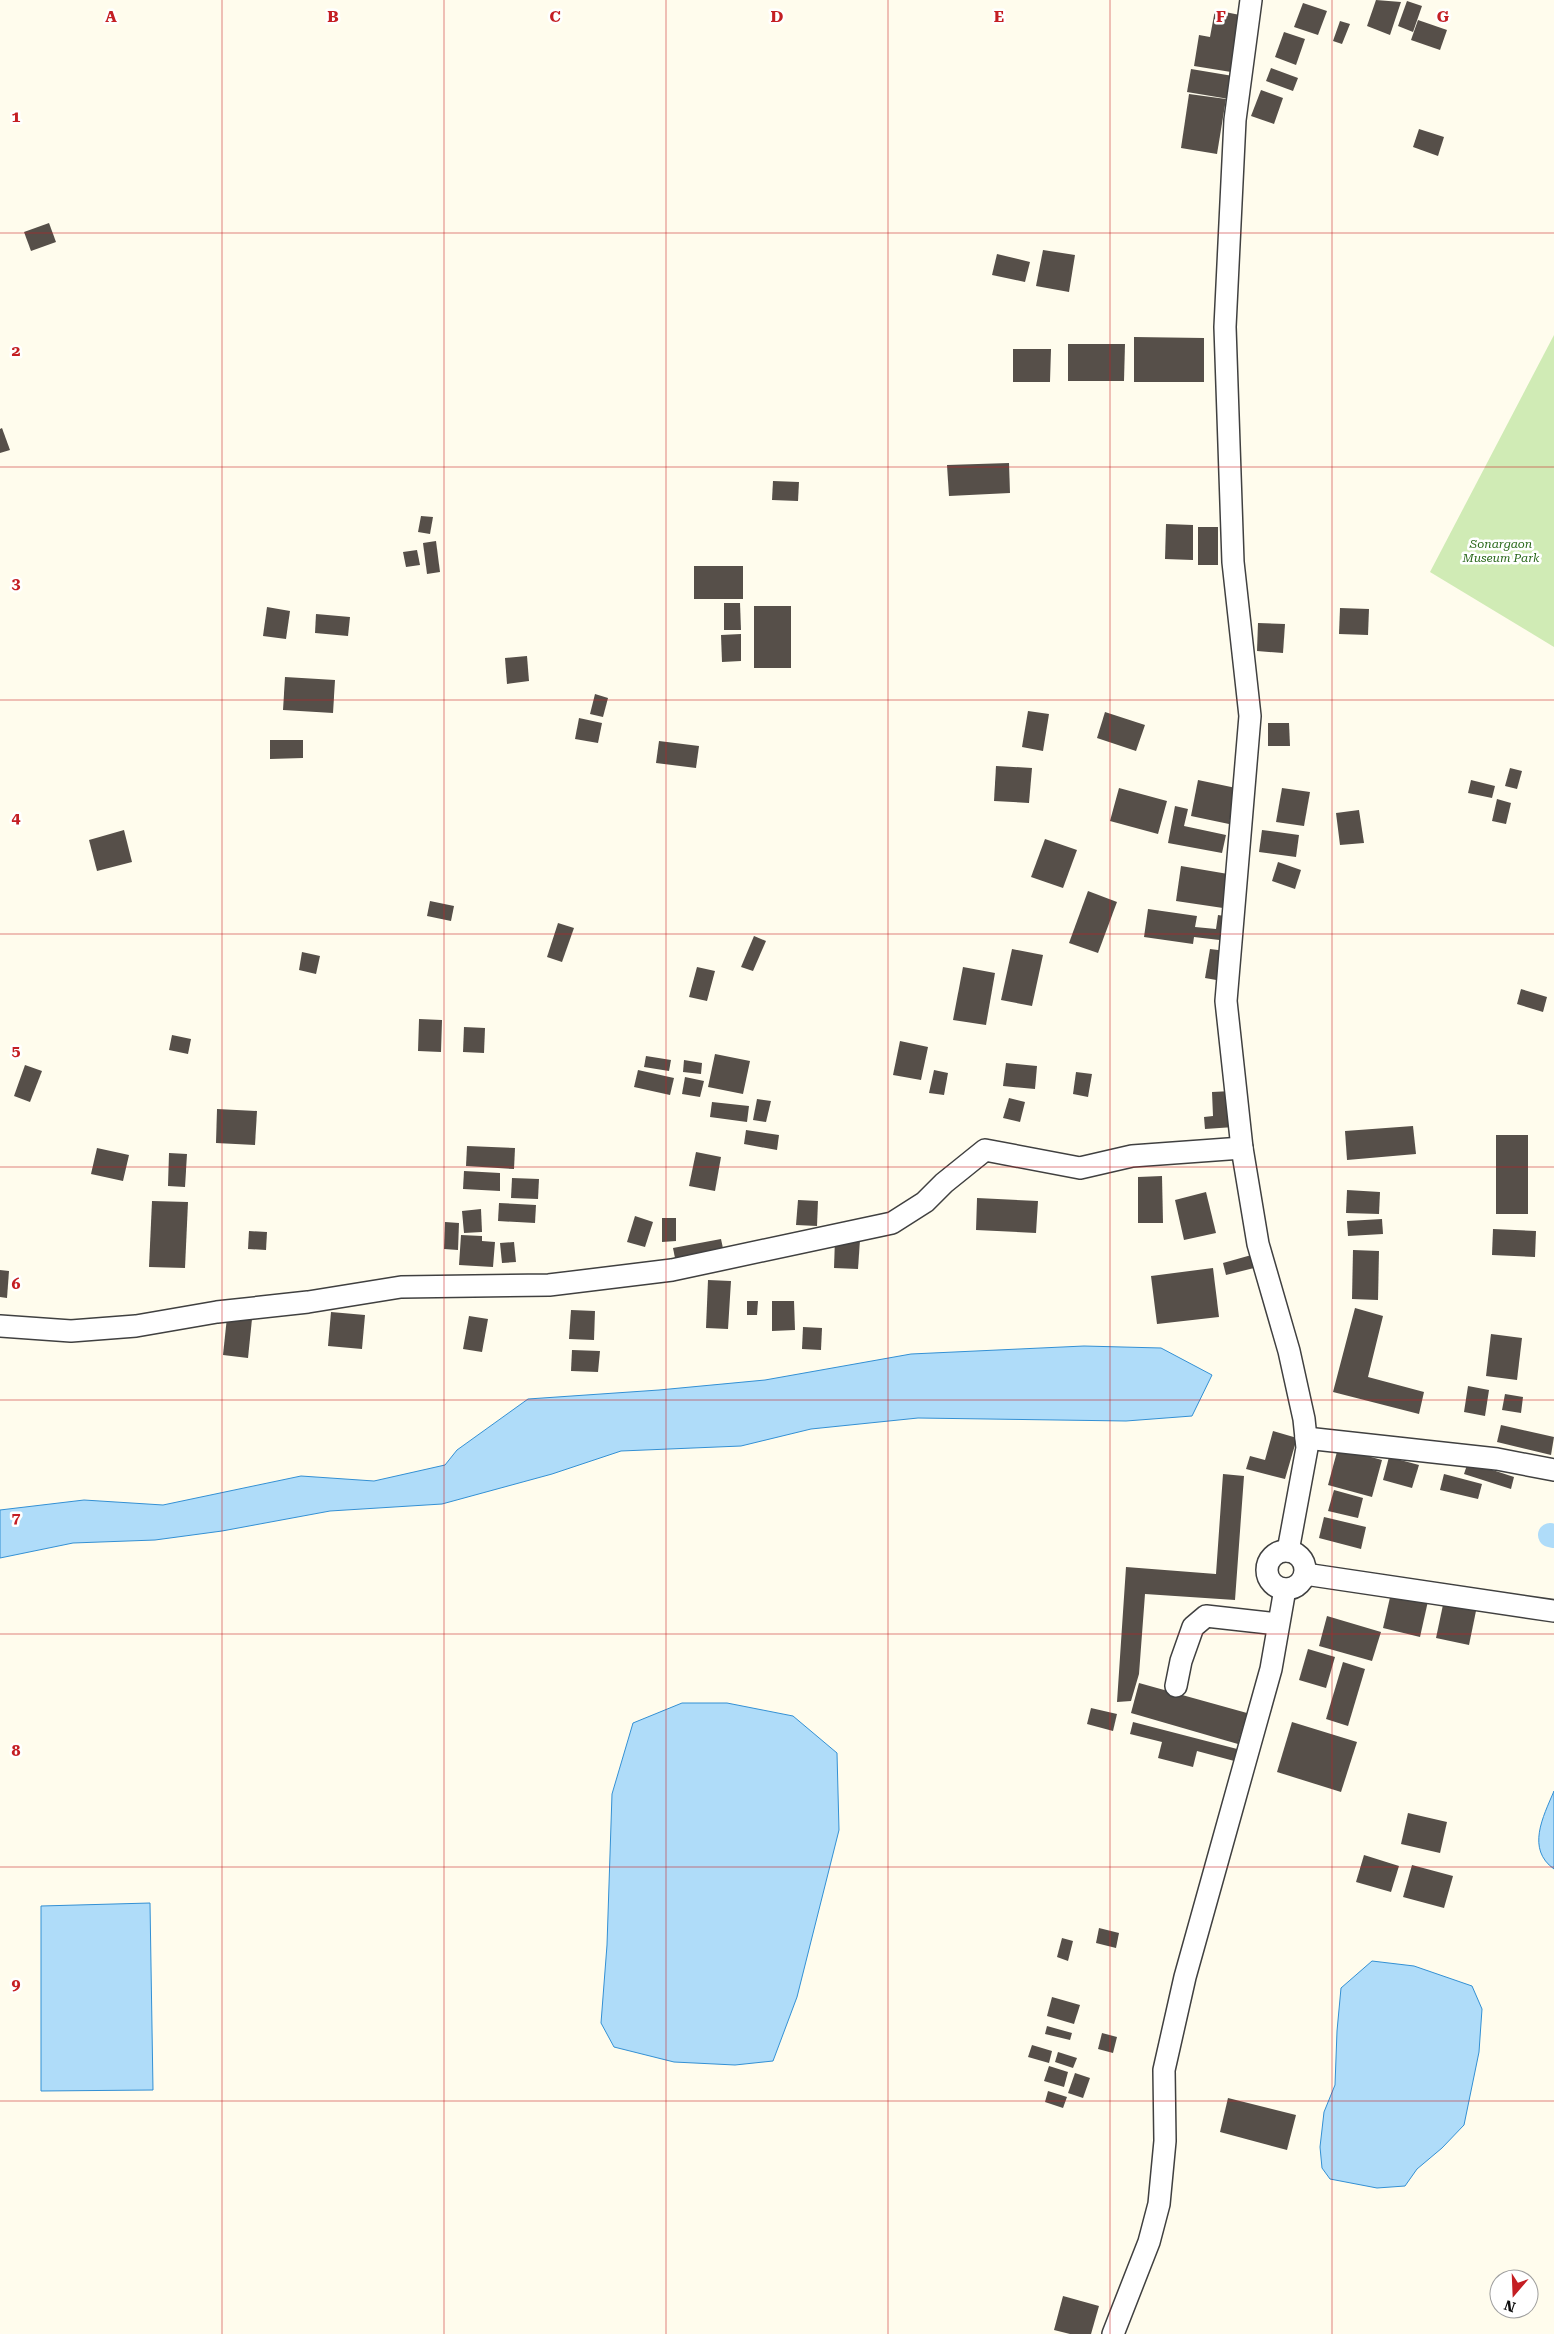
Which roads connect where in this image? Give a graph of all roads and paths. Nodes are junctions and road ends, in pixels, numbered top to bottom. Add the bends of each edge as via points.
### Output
1 (1251, 0) edge
2 (1242, 1148) junction
3 (0, 1326) edge
4 (1306, 1438) junction
5 (1554, 1470) edge
6 (1288, 1551) junction
7 (1305, 1574) junction
8 (1285, 1589) junction
9 (1554, 1611) edge
10 (1278, 1624) junction
11 (1176, 1686) dead end
12 (1113, 2334) edge

1 - 2 street via 1235,120 1225,327 1233,562 1250,716 1226,1000
2 - 3 street via 1132,1156 1080,1168 985,1150 925,1202 892,1223 672,1270 549,1285 401,1287 136,1326 71,1331
2 - 4 street via 1258,1244 1289,1351
4 - 5 street via 1496,1459
4 - 6 street via 1302,1482
6 - 7 street via 1303,1560
6 - 8 street via 1274,1554 1266,1566 1268,1579
7 - 8 street via 1298,1585
7 - 9 street
8 - 10 street
10 - 11 street via 1206,1616 1193,1627
10 - 12 street via 1272,1670 1185,1978 1164,2070 1164,2141 1159,2204 1149,2242

